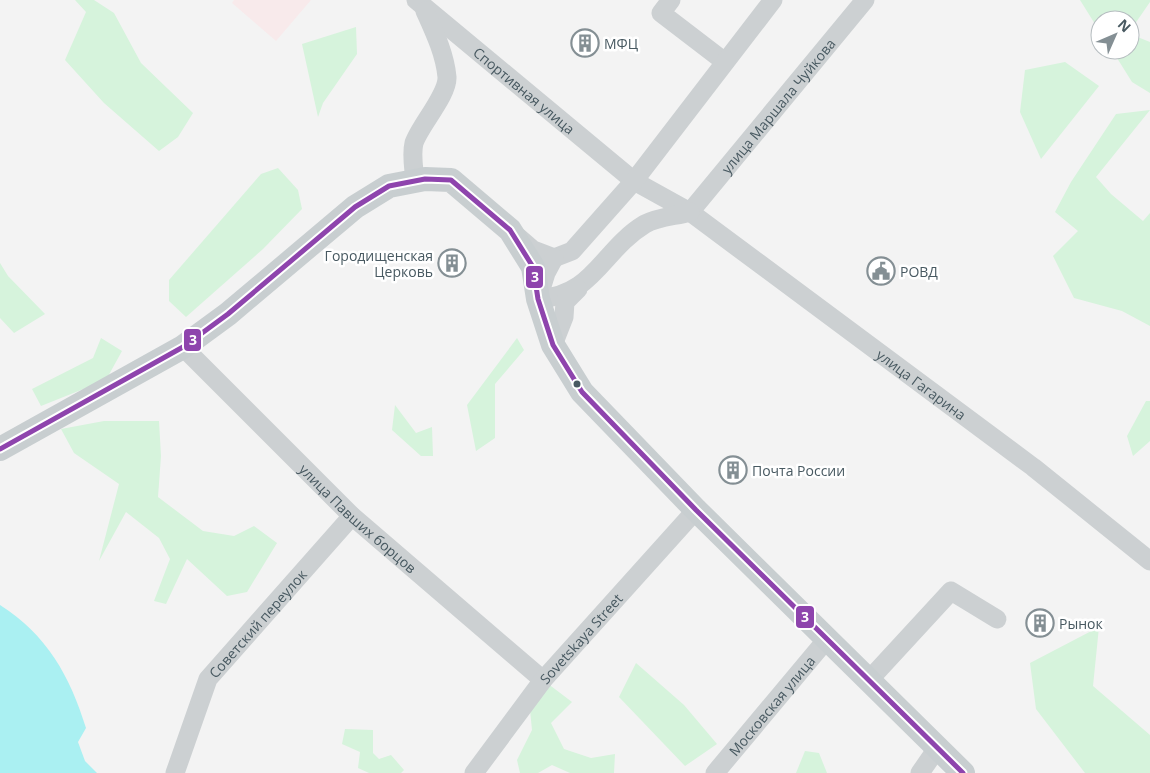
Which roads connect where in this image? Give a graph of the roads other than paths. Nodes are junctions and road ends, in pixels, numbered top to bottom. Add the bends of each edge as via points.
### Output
1 (671, 0) edge
2 (774, 0) edge
3 (865, 0) edge
4 (419, 2) edge
5 (725, 62) junction
6 (634, 181) junction
7 (415, 182) junction
8 (690, 212) junction
9 (510, 230) junction
10 (554, 258) junction
11 (580, 287) junction
12 (538, 298) junction
13 (553, 345) junction
14 (183, 347) junction
15 (0, 448) edge
16 (696, 510) junction
17 (352, 516) junction
18 (1150, 561) edge
19 (997, 619) dead end
20 (827, 639) junction
21 (543, 680) junction
22 (869, 680) junction
23 (938, 747) junction
24 (175, 773) edge
25 (474, 773) edge
26 (715, 773) edge
27 (920, 773) edge
28 (963, 773) edge

1 - 5 street via 661,13
2 - 5 street
3 - 8 street, улица Маршала Чуйкова
4 - 6 street, Спортивная улица
4 - 7 street via 438,40 447,79 415,141 412,154
5 - 6 street
6 - 8 street, Спортивная улица
6 - 10 street via 572,251
7 - 9 main road via 452,180
7 - 14 main road via 390,186 354,207 228,314
8 - 11 street via 647,222 624,239
8 - 18 street, улица Гагарина via 1033,467
9 - 10 street via 533,250
9 - 12 main road via 534,267
10 - 12 street
11 - 12 street via 556,298
11 - 13 street via 565,302 564,316
12 - 13 main road
13 - 16 main road via 582,392
14 - 15 main road
14 - 17 street, улица Павших борцов
16 - 20 main road
16 - 21 street, Sovetskaya Street
17 - 21 street, улица Павших борцов
17 - 24 street, Советский переулок via 208,679
19 - 22 street via 951,590
20 - 22 main road
20 - 26 street, Московская улица
21 - 25 street, Sovetskaya Street
22 - 23 main road
23 - 27 street
23 - 28 main road

